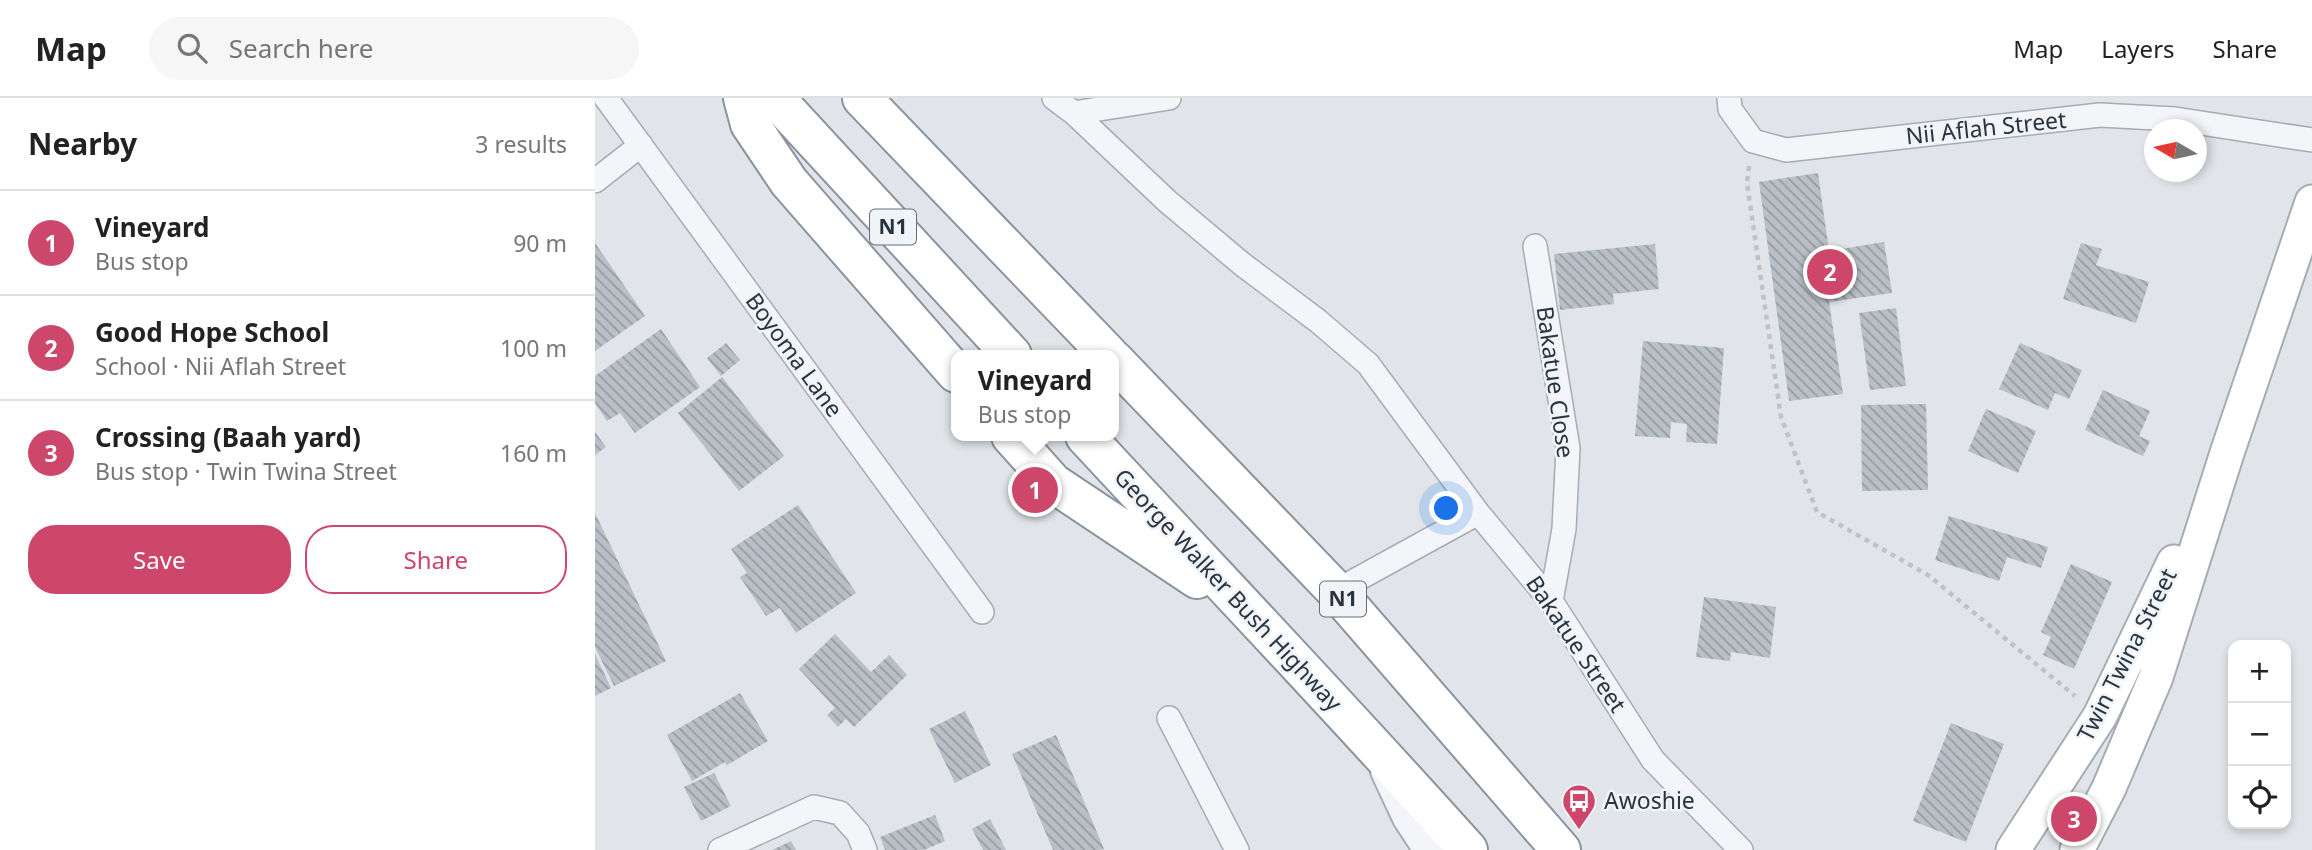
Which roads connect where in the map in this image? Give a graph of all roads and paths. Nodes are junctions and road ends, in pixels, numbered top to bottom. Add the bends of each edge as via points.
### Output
1 (606, 98) edge
2 (743, 98) edge
3 (775, 98) edge
4 (862, 98) edge
5 (1054, 98) edge
6 (1169, 98) edge
7 (1729, 98) edge
8 (1074, 113) junction
9 (2312, 140) edge
10 (1753, 141) junction
11 (641, 145) junction
12 (595, 181) edge
13 (2312, 202) edge
14 (1535, 246) dead end
15 (1006, 350) edge
16 (1104, 350) edge
17 (1119, 365) edge
18 (951, 367) edge
19 (1015, 441) edge
20 (1091, 441) edge
21 (2227, 453) junction
22 (1478, 513) junction
23 (1336, 591) junction
24 (1551, 601) junction
25 (982, 612) dead end
26 (1248, 612) junction
27 (2100, 716) junction
28 (1169, 718) dead end
29 (1372, 743) junction
30 (720, 850) edge
31 (865, 850) edge
32 (1237, 850) edge
33 (1428, 850) edge
34 (1468, 850) edge
35 (1561, 850) edge
36 (1741, 850) edge
37 (2013, 850) edge
38 (2077, 850) edge

1 - 11 street, Boyoma Lane
2 - 18 highway via 750,124 789,182
3 - 15 highway, N1
4 - 16 highway
5 - 8 street, Bakatue Street
6 - 8 street
7 - 10 street via 1730,109
8 - 22 street, Bakatue Street via 1167,201 1368,364
9 - 10 street, Nii Aflah Street via 2175,119 2099,115 1786,150
10 - 27 path via 1747,183 1781,417 1817,512 1928,575
11 - 12 street
11 - 25 street, Boyoma Lane
13 - 21 main road, Twin Twina Street
14 - 24 street, Bakatue Close via 1568,448 1564,529
17 - 23 highway, N1
19 - 26 highway via 1053,483
20 - 26 highway, George Walker Bush Highway
21 - 27 main road, Twin Twina Street
21 - 38 main road, Twin Twina Street via 2156,677
22 - 23 street
22 - 24 street, Bakatue Street
23 - 35 highway, N1
24 - 36 street, Bakatue Street via 1653,760
26 - 29 highway, George Walker Bush Highway
27 - 37 main road, Twin Twina Street
28 - 32 street
29 - 33 street, George Walker Bush Highway via 1407,818
29 - 34 highway, George Walker Bush Highway
30 - 31 street via 814,807 840,813 858,833

